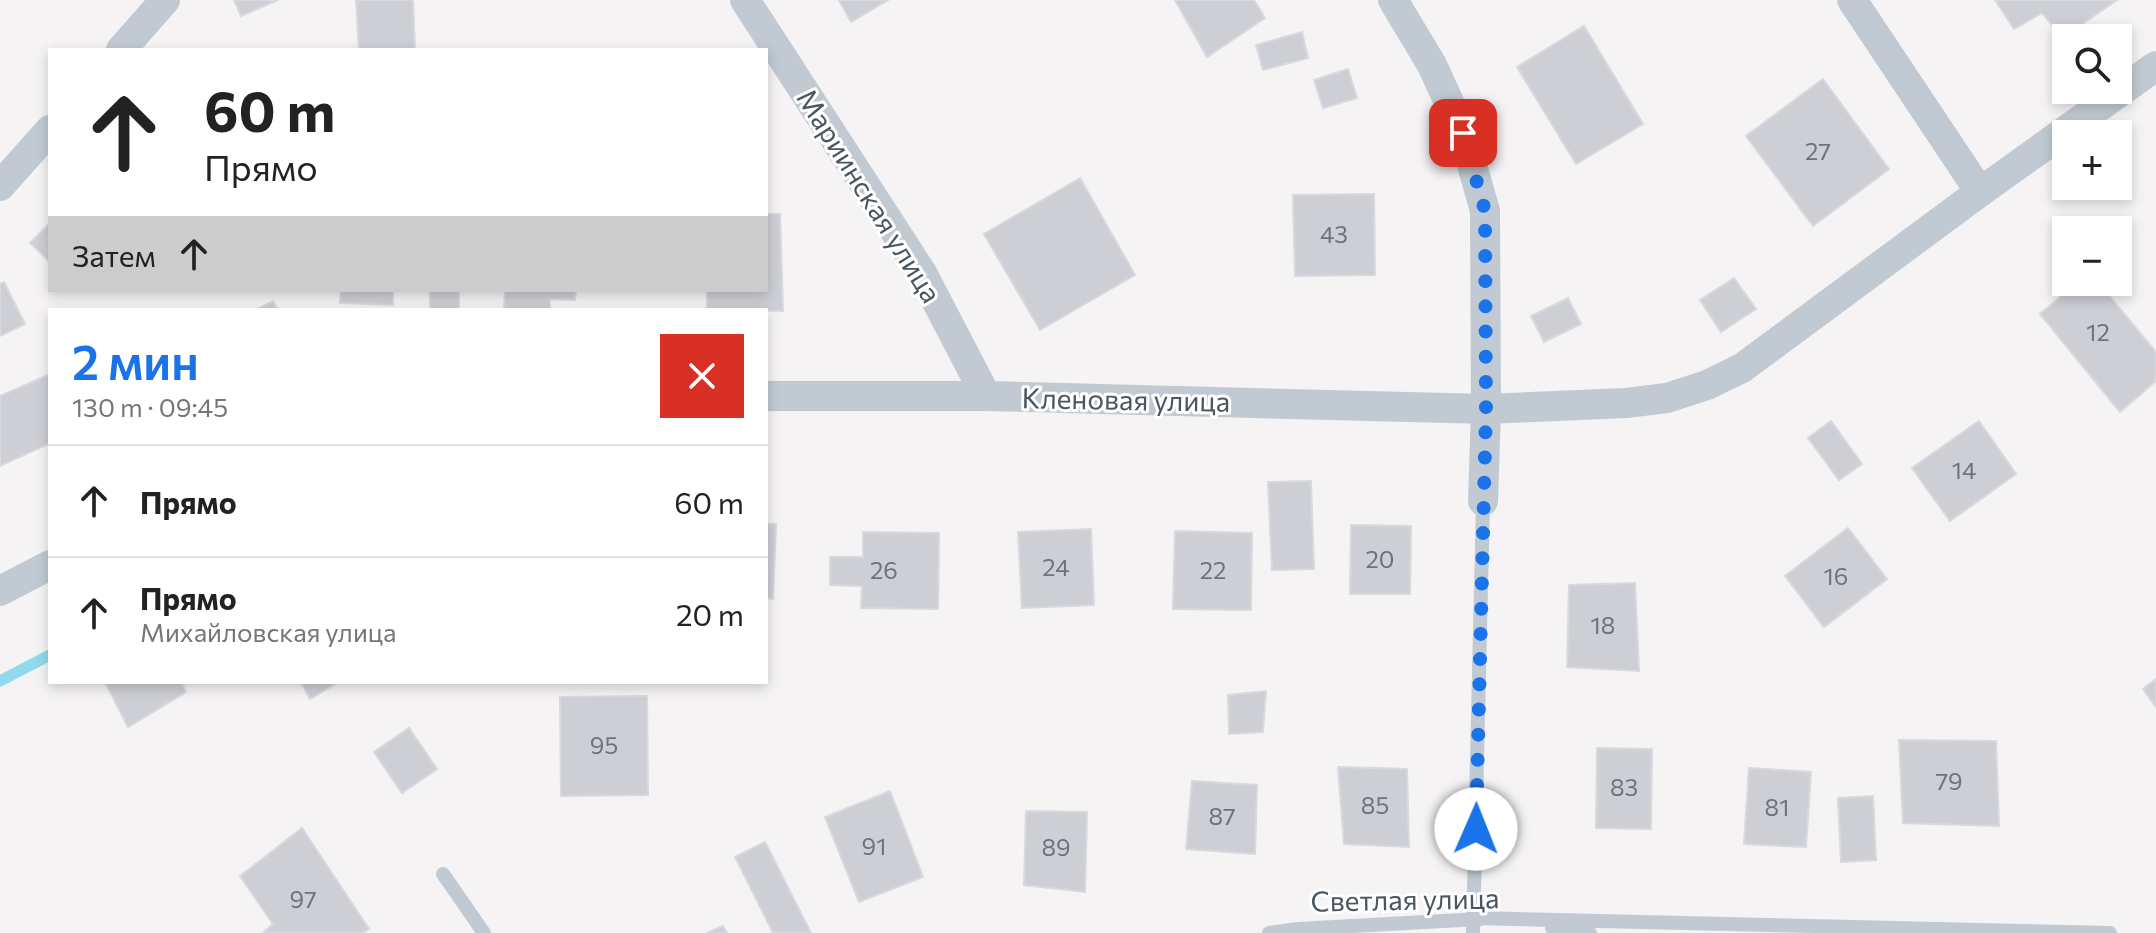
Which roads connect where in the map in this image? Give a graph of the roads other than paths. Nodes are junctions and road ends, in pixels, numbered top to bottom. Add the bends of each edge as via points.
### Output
1 (165, 0) edge
2 (745, 0) edge
3 (1393, 0) edge
4 (1852, 0) edge
5 (123, 48) edge
6 (2156, 66) edge
7 (48, 132) edge
8 (0, 186) edge
9 (1980, 192) junction
10 (768, 396) edge
11 (986, 396) junction
12 (1486, 409) junction
13 (1483, 501) joint
14 (48, 566) edge
15 (0, 591) edge
16 (443, 874) dead end
17 (1474, 926) edge
18 (484, 933) edge
19 (1269, 933) edge
20 (1590, 933) edge
21 (2110, 933) edge

1 - 5 street
2 - 11 street, Мариинская улица via 922,273
3 - 12 street via 1432,65 1463,133 1485,211
4 - 9 street
6 - 9 street, Кленовая улица
7 - 8 street
9 - 12 street, Кленовая улица via 1742,368 1707,385 1667,398 1626,403
10 - 11 street, Кленовая улица
11 - 12 street, Кленовая улица
12 - 13 street
13 - 17 lane
14 - 15 street
16 - 18 lane
17 - 19 lane, Светлая улица
17 - 20 lane, Светлая улица
17 - 21 lane

